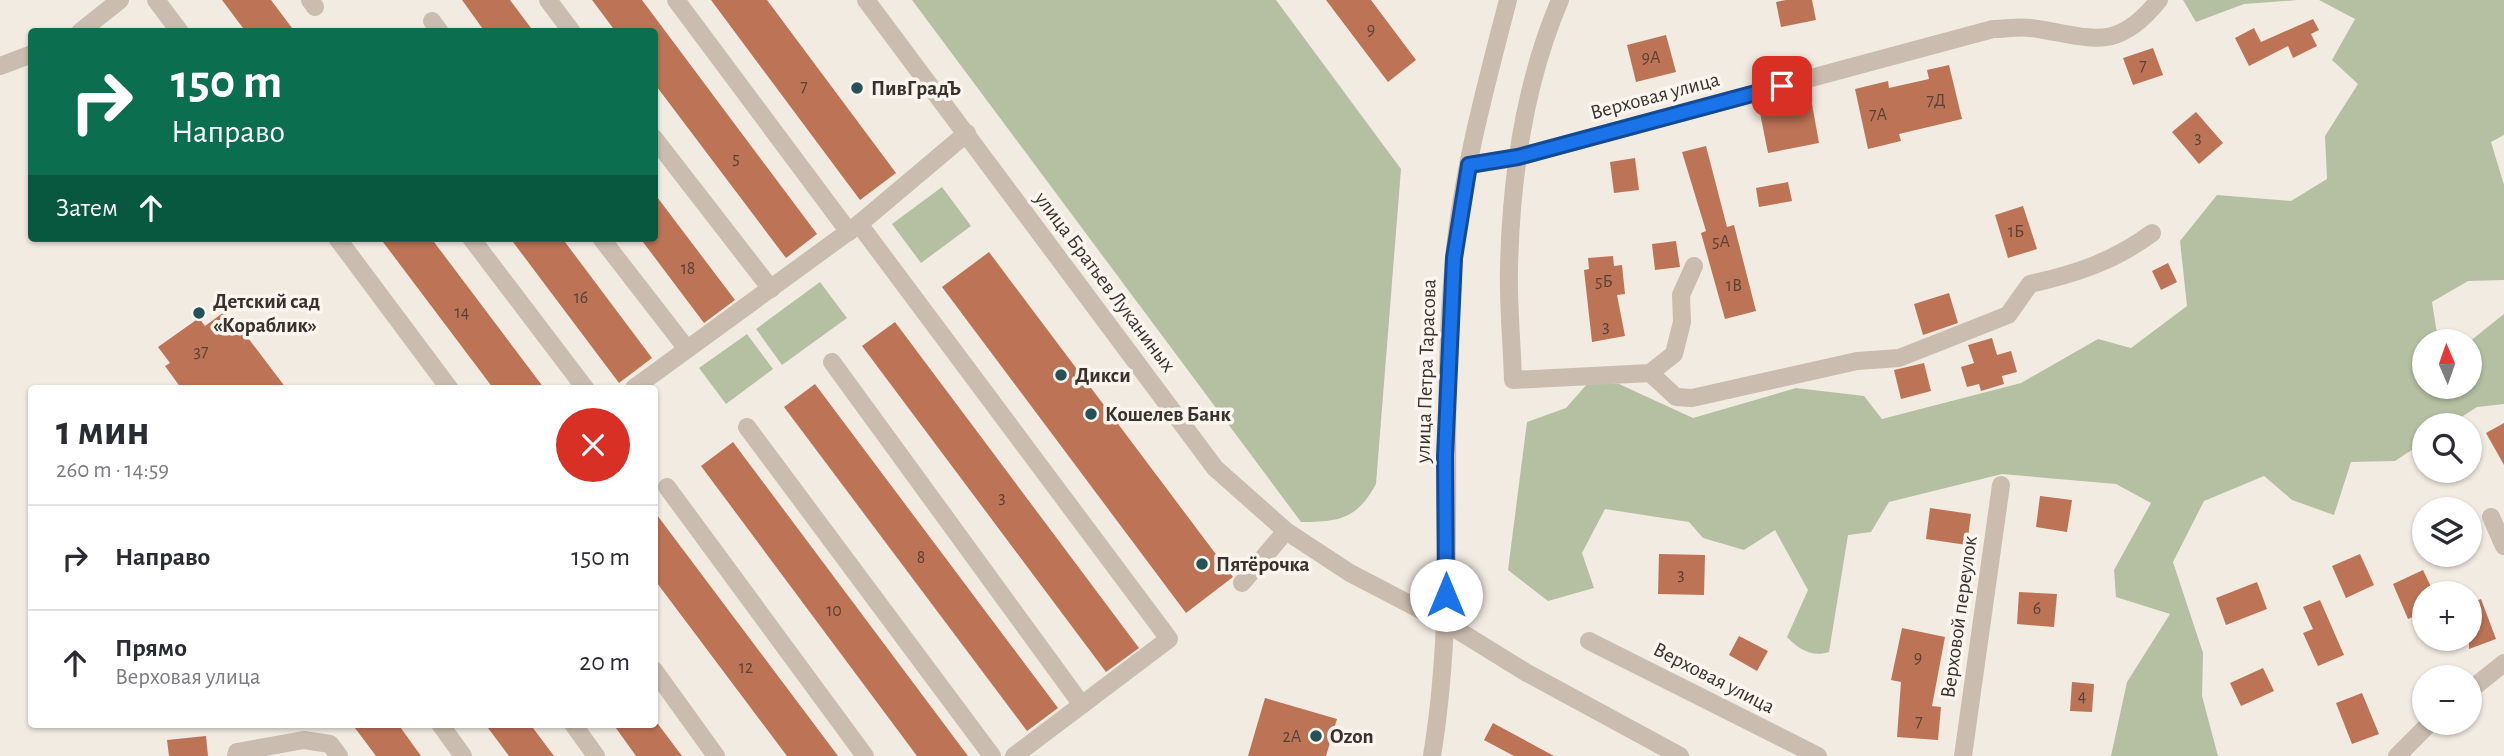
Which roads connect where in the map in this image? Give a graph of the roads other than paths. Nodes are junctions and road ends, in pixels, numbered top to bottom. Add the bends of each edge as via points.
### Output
1 (120, 0) edge
2 (156, 0) edge
3 (548, 0) edge
4 (676, 0) edge
5 (866, 0) edge
6 (1507, 0) edge
7 (1560, 0) edge
8 (2159, 0) edge
9 (85, 28) edge
10 (177, 28) edge
11 (569, 28) edge
12 (28, 56) edge
13 (0, 66) edge
14 (967, 133) junction
15 (658, 143) edge
16 (1518, 157) junction
17 (1469, 165) junction
18 (854, 228) junction
19 (2152, 233) dead end
20 (340, 242) edge
21 (474, 242) edge
22 (604, 242) edge
23 (1694, 266) dead end
24 (771, 289) junction
25 (687, 349) junction
26 (832, 362) dead end
27 (1650, 373) junction
28 (447, 385) edge
29 (583, 385) edge
30 (638, 385) edge
31 (747, 427) dead end
32 (2001, 485) dead end
33 (667, 487) dead end
34 (2491, 517) dead end
35 (1286, 531) junction
36 (2504, 545) edge
37 (1242, 583) dead end
38 (1446, 623) junction
39 (1589, 641) dead end
40 (2504, 663) edge
41 (658, 676) edge
42 (2482, 681) edge
43 (1082, 705) junction
44 (443, 728) edge
45 (576, 728) edge
46 (2418, 735) edge
47 (236, 756) edge
48 (339, 756) edge
49 (463, 756) edge
50 (596, 756) edge
51 (716, 756) edge
52 (865, 756) edge
53 (992, 756) edge
54 (1014, 756) edge
55 (1432, 756) edge
56 (1680, 756) edge
57 (1818, 756) edge
58 (1963, 756) edge
59 (2397, 756) edge

1 - 9 street
2 - 10 street
3 - 11 street
4 - 18 street
5 - 14 street, улица Братьев Луканиных
6 - 17 street, улица Петра Тарасова
7 - 16 street via 1545,34
8 - 16 street, Верховая улица via 2144,20 2110,38 2082,39 2029,27 1993,29
12 - 13 street
14 - 18 street
14 - 35 street, улица Братьев Луканиных via 1215,468
15 - 24 street
16 - 17 street, Верховая улица
16 - 27 street via 1509,268 1513,380
17 - 38 street, улица Петра Тарасова via 1453,271 1445,456
18 - 24 street
18 - 43 street via 1169,639
19 - 27 street via 2080,272 2030,284 2008,315 1899,358 1857,361 1692,398 1675,397
20 - 28 street
21 - 29 street
22 - 25 street
23 - 27 street via 1681,295 1682,322 1674,354
24 - 25 street
25 - 30 street
26 - 43 street
31 - 53 street
32 - 58 street, Верховой переулок
33 - 52 street
34 - 36 street
35 - 37 street
35 - 38 street, улица Братьев Луканиных via 1350,573
38 - 55 street, улица Петра Тарасова
38 - 56 street, улица Братьев Луканиных
39 - 57 street, Верховая улица
40 - 42 street
41 - 51 street
43 - 54 street
44 - 49 street
45 - 50 street
46 - 59 street
47 - 48 street via 237,752 304,740 330,744

